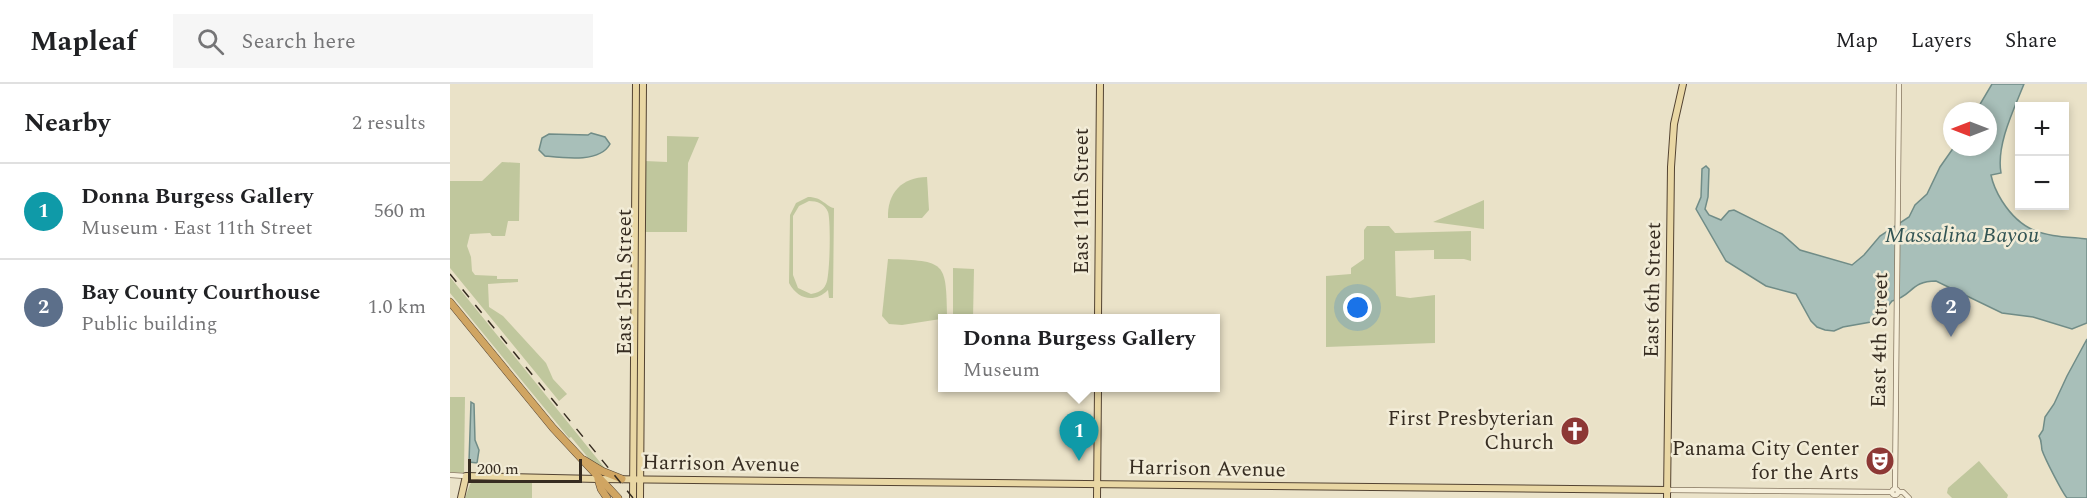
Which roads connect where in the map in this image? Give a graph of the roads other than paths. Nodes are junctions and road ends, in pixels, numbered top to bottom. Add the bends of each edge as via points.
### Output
1 (636, 84) edge
2 (643, 84) edge
3 (1100, 84) edge
4 (1683, 84) edge
5 (1899, 84) edge
6 (639, 130) junction
7 (450, 302) edge
8 (1098, 314) edge
9 (1098, 392) edge
10 (576, 454) junction
11 (450, 475) edge
12 (466, 476) junction
13 (598, 479) junction
14 (621, 479) junction
15 (637, 479) junction
16 (1097, 484) junction
17 (1668, 490) junction
18 (1895, 491) junction
19 (461, 498) edge
20 (607, 498) edge
21 (618, 498) edge
22 (633, 498) edge
23 (640, 498) edge
24 (1097, 498) edge
25 (1667, 498) edge
26 (1909, 498) edge

1 - 6 main road, East 15th Street
2 - 6 main road, East 15th Street
3 - 8 main road, East 11th Street
4 - 17 main road, East 6th Street via 1671,167
5 - 18 street, East 4th Street
6 - 15 main road, East 15th Street
7 - 10 highway
9 - 16 main road
10 - 13 highway
10 - 14 highway
11 - 12 street, Harrison Avenue
12 - 13 main road, Harrison Avenue
12 - 19 main road
13 - 14 main road, Harrison Avenue
13 - 20 highway
13 - 21 highway
14 - 15 main road, Harrison Avenue
15 - 16 main road, Harrison Avenue
15 - 22 main road
15 - 23 main road
16 - 17 main road, Harrison Avenue
16 - 24 main road
17 - 18 street, Harrison Avenue
17 - 25 main road, East 6th Street
18 - 26 street

